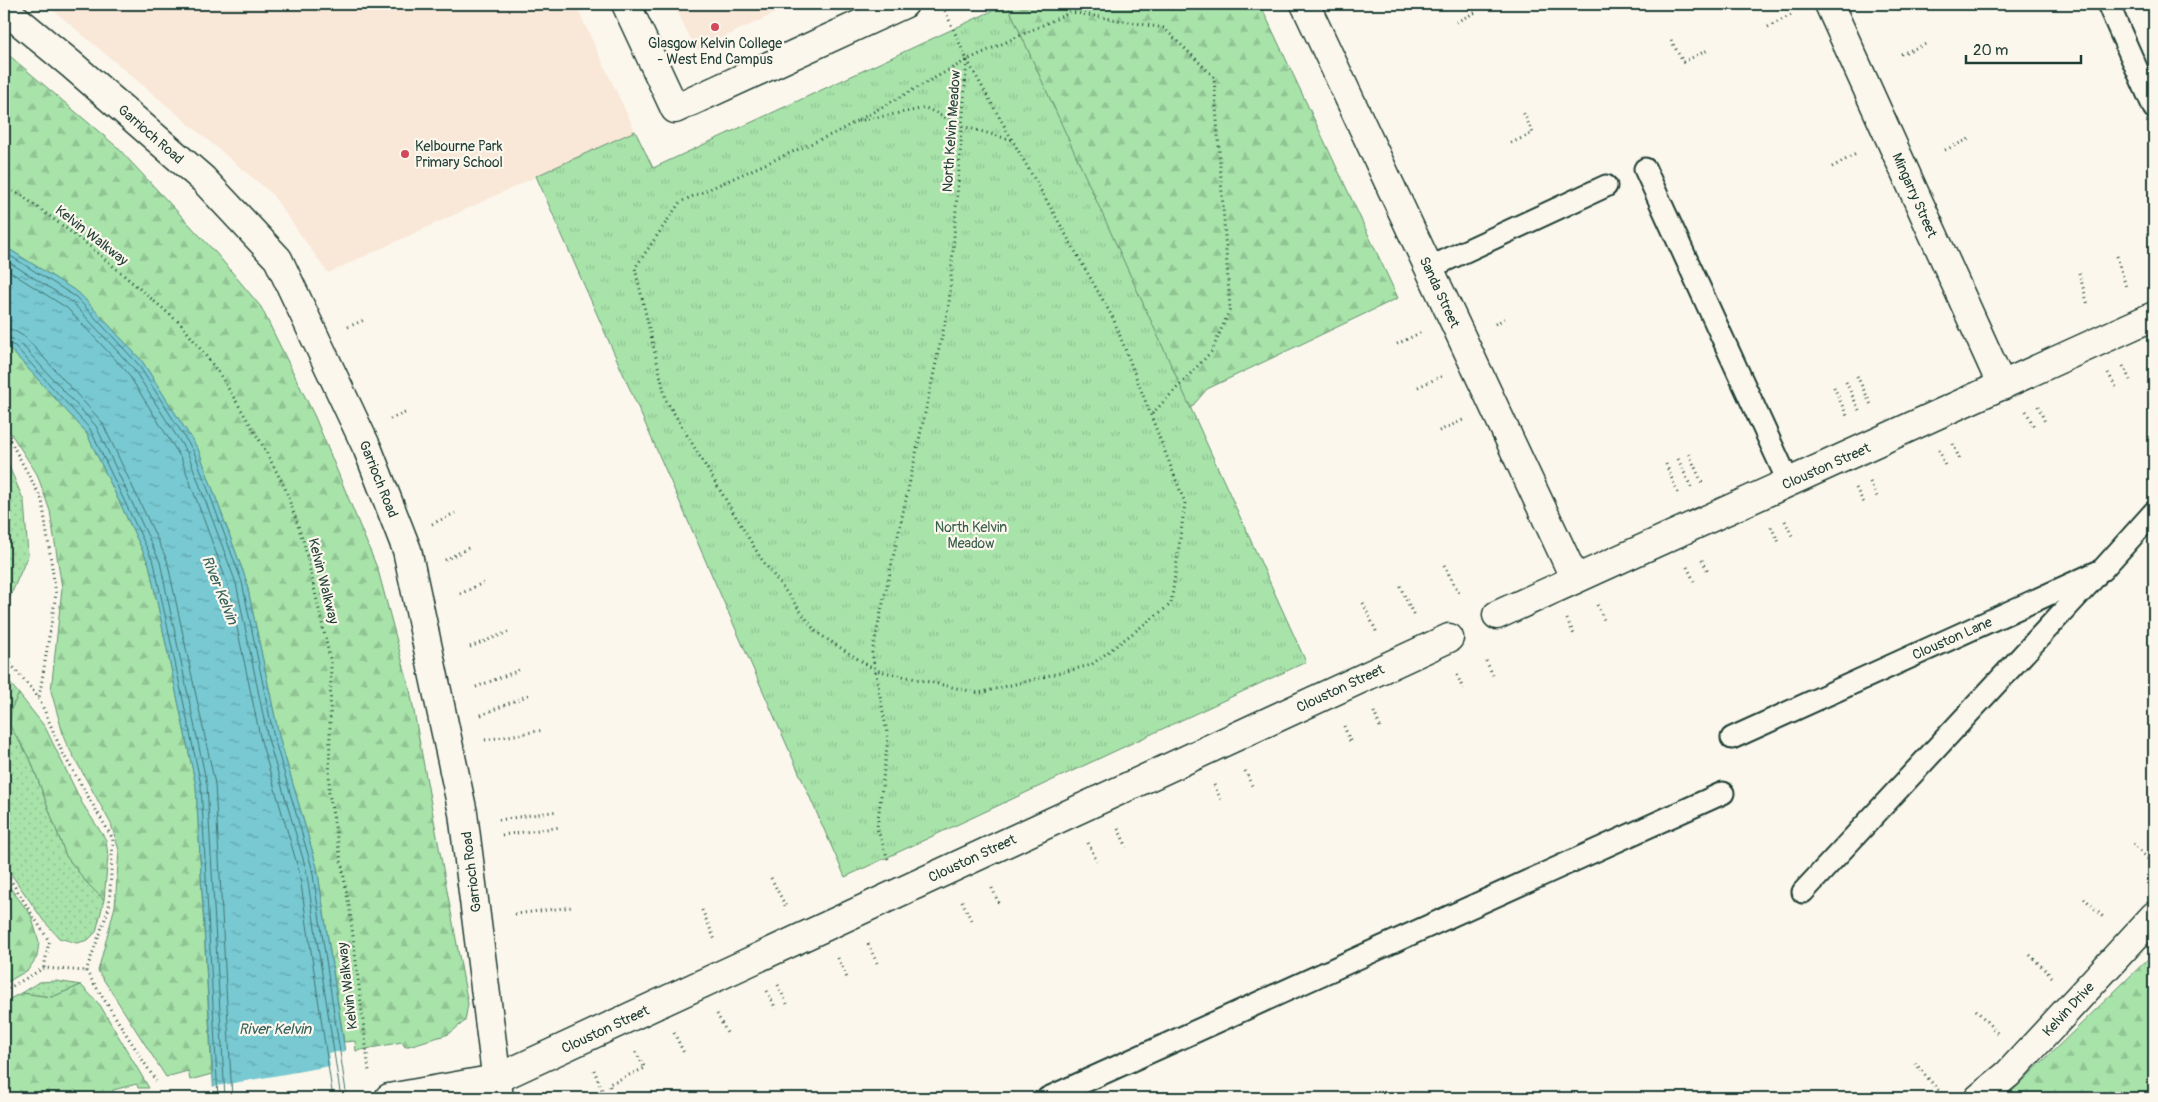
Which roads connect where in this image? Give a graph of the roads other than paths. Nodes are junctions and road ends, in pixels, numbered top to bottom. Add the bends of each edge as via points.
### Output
1 (626, 4) edge
2 (904, 4) edge
3 (1305, 4) edge
4 (1829, 4) edge
5 (2108, 4) edge
6 (4, 9) edge
7 (2154, 108) edge
8 (1645, 169) dead end
9 (1606, 186) dead end
10 (1429, 268) junction
11 (2154, 316) edge
12 (2002, 386) junction
13 (1789, 483) junction
14 (2154, 512) edge
15 (2102, 570) junction
16 (1575, 579) junction
17 (1496, 615) dead end
18 (1448, 638) dead end
19 (1732, 738) dead end
20 (1723, 793) dead end
21 (1803, 892) dead end
22 (2154, 916) edge
23 (497, 1089) edge
24 (389, 1098) edge
25 (1048, 1098) edge
26 (1979, 1098) edge

1 - 2 street via 675,109
3 - 10 street, Sanda Street
4 - 12 street, Mingarry Street
5 - 7 lane
6 - 23 street, Garrioch Road via 203,180 278,259 368,450 407,550 463,813
8 - 13 lane
9 - 10 lane
10 - 16 street, Sanda Street
11 - 12 street, Clouston Street
12 - 13 street, Clouston Street
13 - 16 street, Clouston Street
14 - 15 lane, Clouston Lane
15 - 19 lane, Clouston Lane
15 - 21 lane
16 - 17 street, Clouston Street
18 - 23 street, Clouston Street
20 - 25 lane
22 - 26 street, Kelvin Drive via 2008,1074
23 - 24 street, Clouston Street via 467,1084

